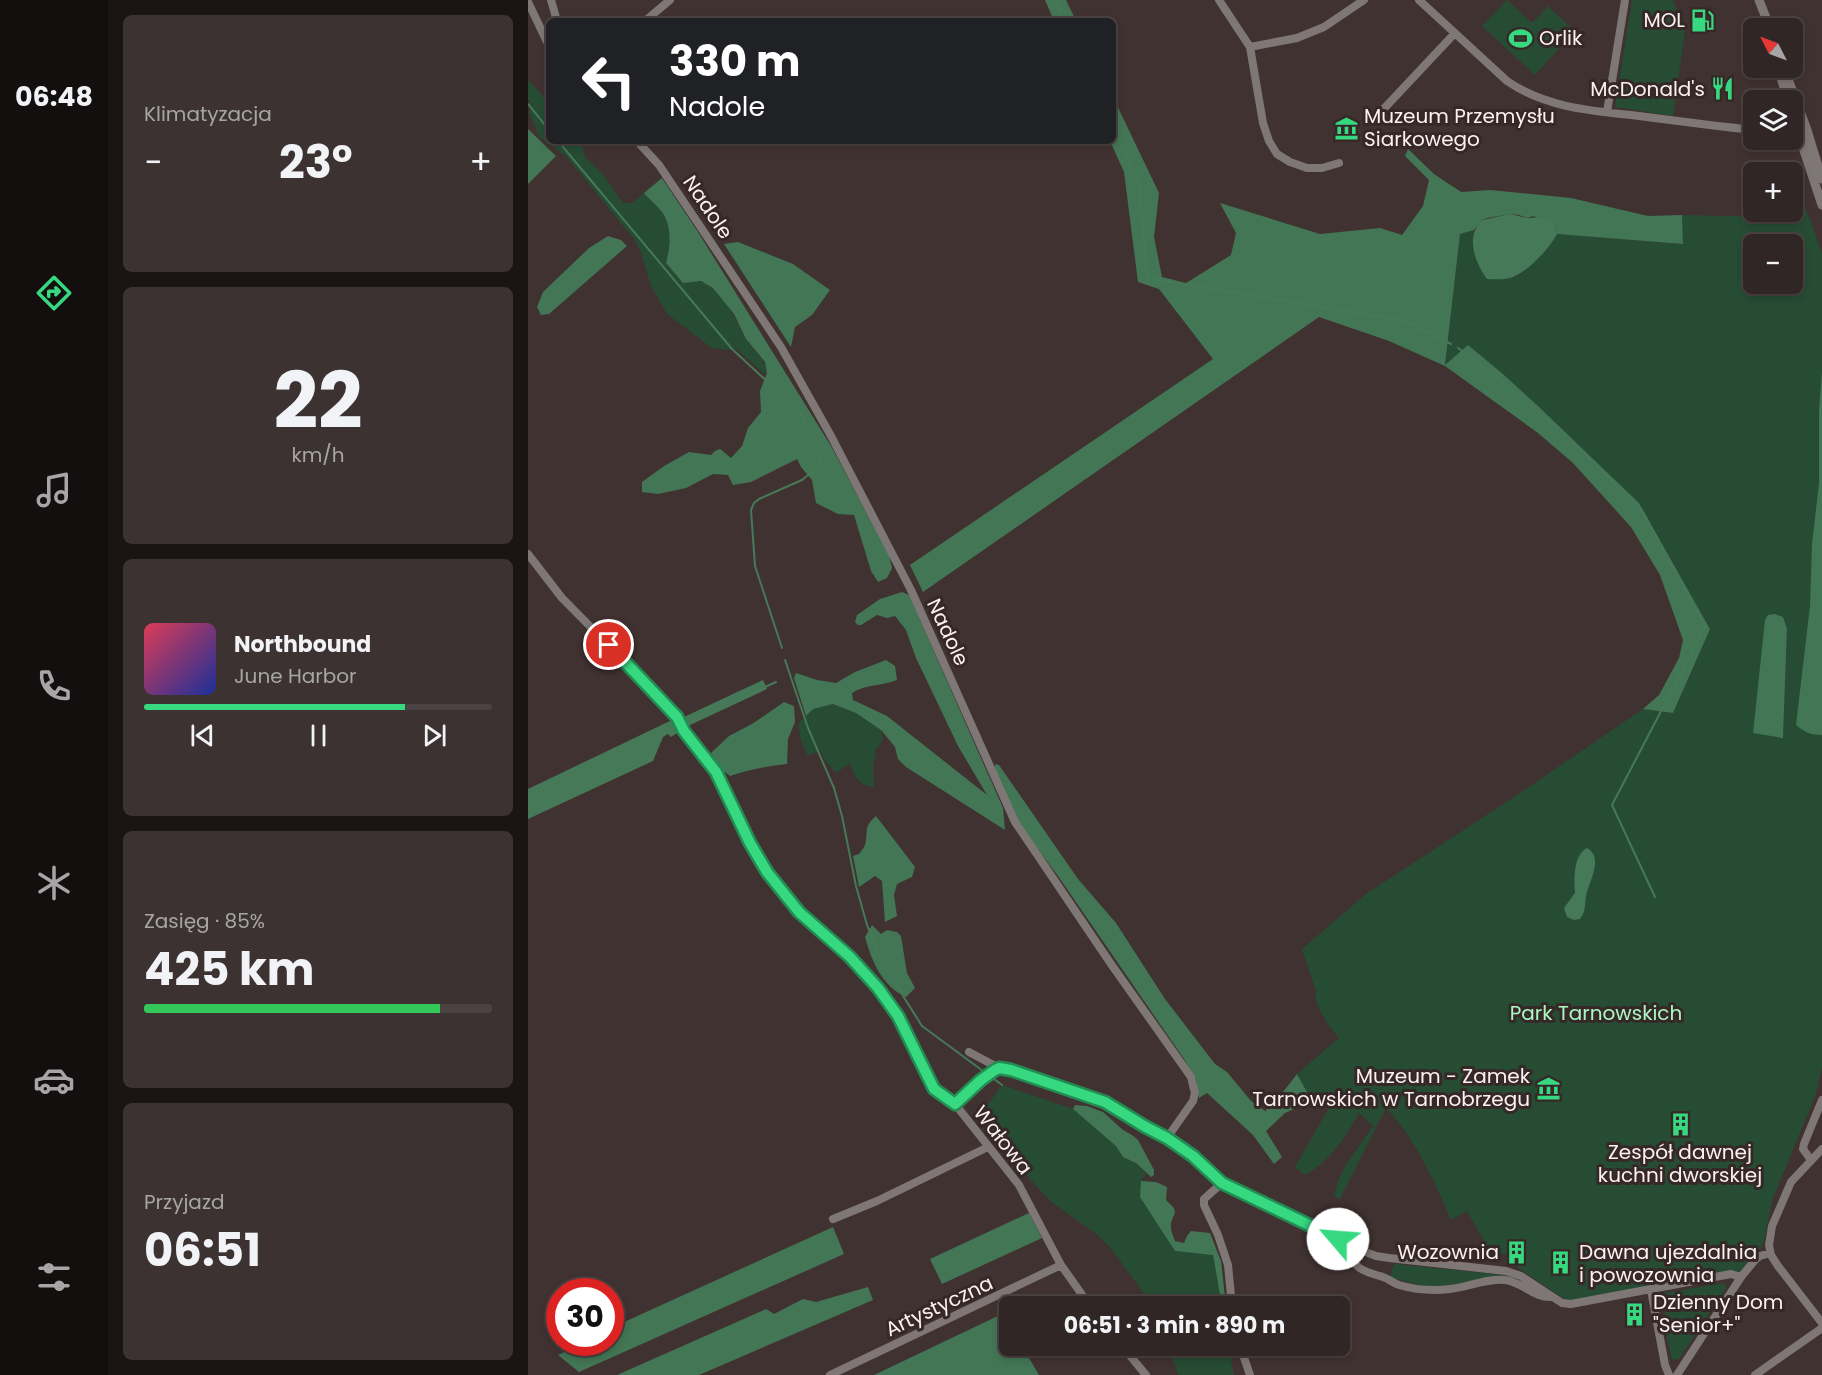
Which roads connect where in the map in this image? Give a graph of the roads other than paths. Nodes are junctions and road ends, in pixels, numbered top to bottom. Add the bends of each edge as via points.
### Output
1 (550, 0) edge
2 (670, 0) edge
3 (1219, 0) edge
4 (1364, 0) edge
5 (1419, 0) edge
6 (1625, 0) edge
7 (1759, 0) edge
8 (528, 2) edge
9 (556, 18) edge
10 (649, 18) edge
11 (1765, 18) edge
12 (1455, 33) junction
13 (546, 40) edge
14 (1250, 47) junction
15 (1607, 112) junction
16 (1378, 115) dead end
17 (1743, 129) edge
18 (1803, 140) edge
19 (640, 144) edge
20 (1803, 145) edge
21 (1338, 163) dead end
22 (1822, 179) edge
23 (1822, 205) edge
24 (528, 554) edge
25 (969, 1052) dead end
26 (999, 1068) junction
27 (1822, 1100) edge
28 (955, 1104) junction
29 (1167, 1138) junction
30 (988, 1147) junction
31 (1822, 1149) edge
32 (1811, 1160) junction
33 (1222, 1183) junction
34 (833, 1219) dead end
35 (1350, 1246) junction
36 (1770, 1252) junction
37 (1061, 1265) junction
38 (1741, 1277) junction
39 (1651, 1290) junction
40 (1083, 1296) edge
41 (1231, 1296) edge
42 (1552, 1298) junction
43 (1822, 1323) edge
44 (1822, 1328) edge
45 (1130, 1356) edge
46 (1243, 1356) edge
47 (830, 1375) edge
48 (1146, 1375) edge
49 (1250, 1375) edge
50 (1670, 1375) edge
51 (1677, 1375) edge
52 (1755, 1375) edge

1 - 9 street
2 - 10 street
3 - 14 street
4 - 14 street via 1324,27 1298,38
5 - 12 street
6 - 15 street
7 - 11 street
8 - 13 street
12 - 15 street via 1520,90 1562,105
12 - 16 street
14 - 21 street via 1263,123 1277,154 1307,168
15 - 17 street
18 - 22 street
19 - 29 street, Nadole via 659,165 782,347 911,590 1015,822 1191,1077 1193,1101
20 - 23 street
24 - 28 street, Wałowa via 562,598 677,717 716,772 767,872 799,912 878,988 898,1016 934,1089
25 - 26 street
26 - 28 street
26 - 29 street via 1105,1102
27 - 32 street via 1803,1149
28 - 30 street, Wałowa
29 - 33 street
30 - 34 street
30 - 37 street, Wałowa via 1019,1185
31 - 32 street
32 - 36 street via 1791,1182 1772,1226
33 - 35 street
33 - 41 street via 1208,1195 1204,1205 1228,1265
35 - 42 street via 1376,1256 1506,1271 1521,1276
35 - 42 street via 1356,1265 1397,1285 1438,1290 1507,1280
36 - 38 street via 1755,1260
36 - 43 street
37 - 40 street, Wałowa
37 - 47 street, Artystyczna
38 - 39 street via 1731,1274
38 - 51 street
39 - 42 street via 1571,1304
39 - 50 street
44 - 52 street
45 - 48 street
46 - 49 street

